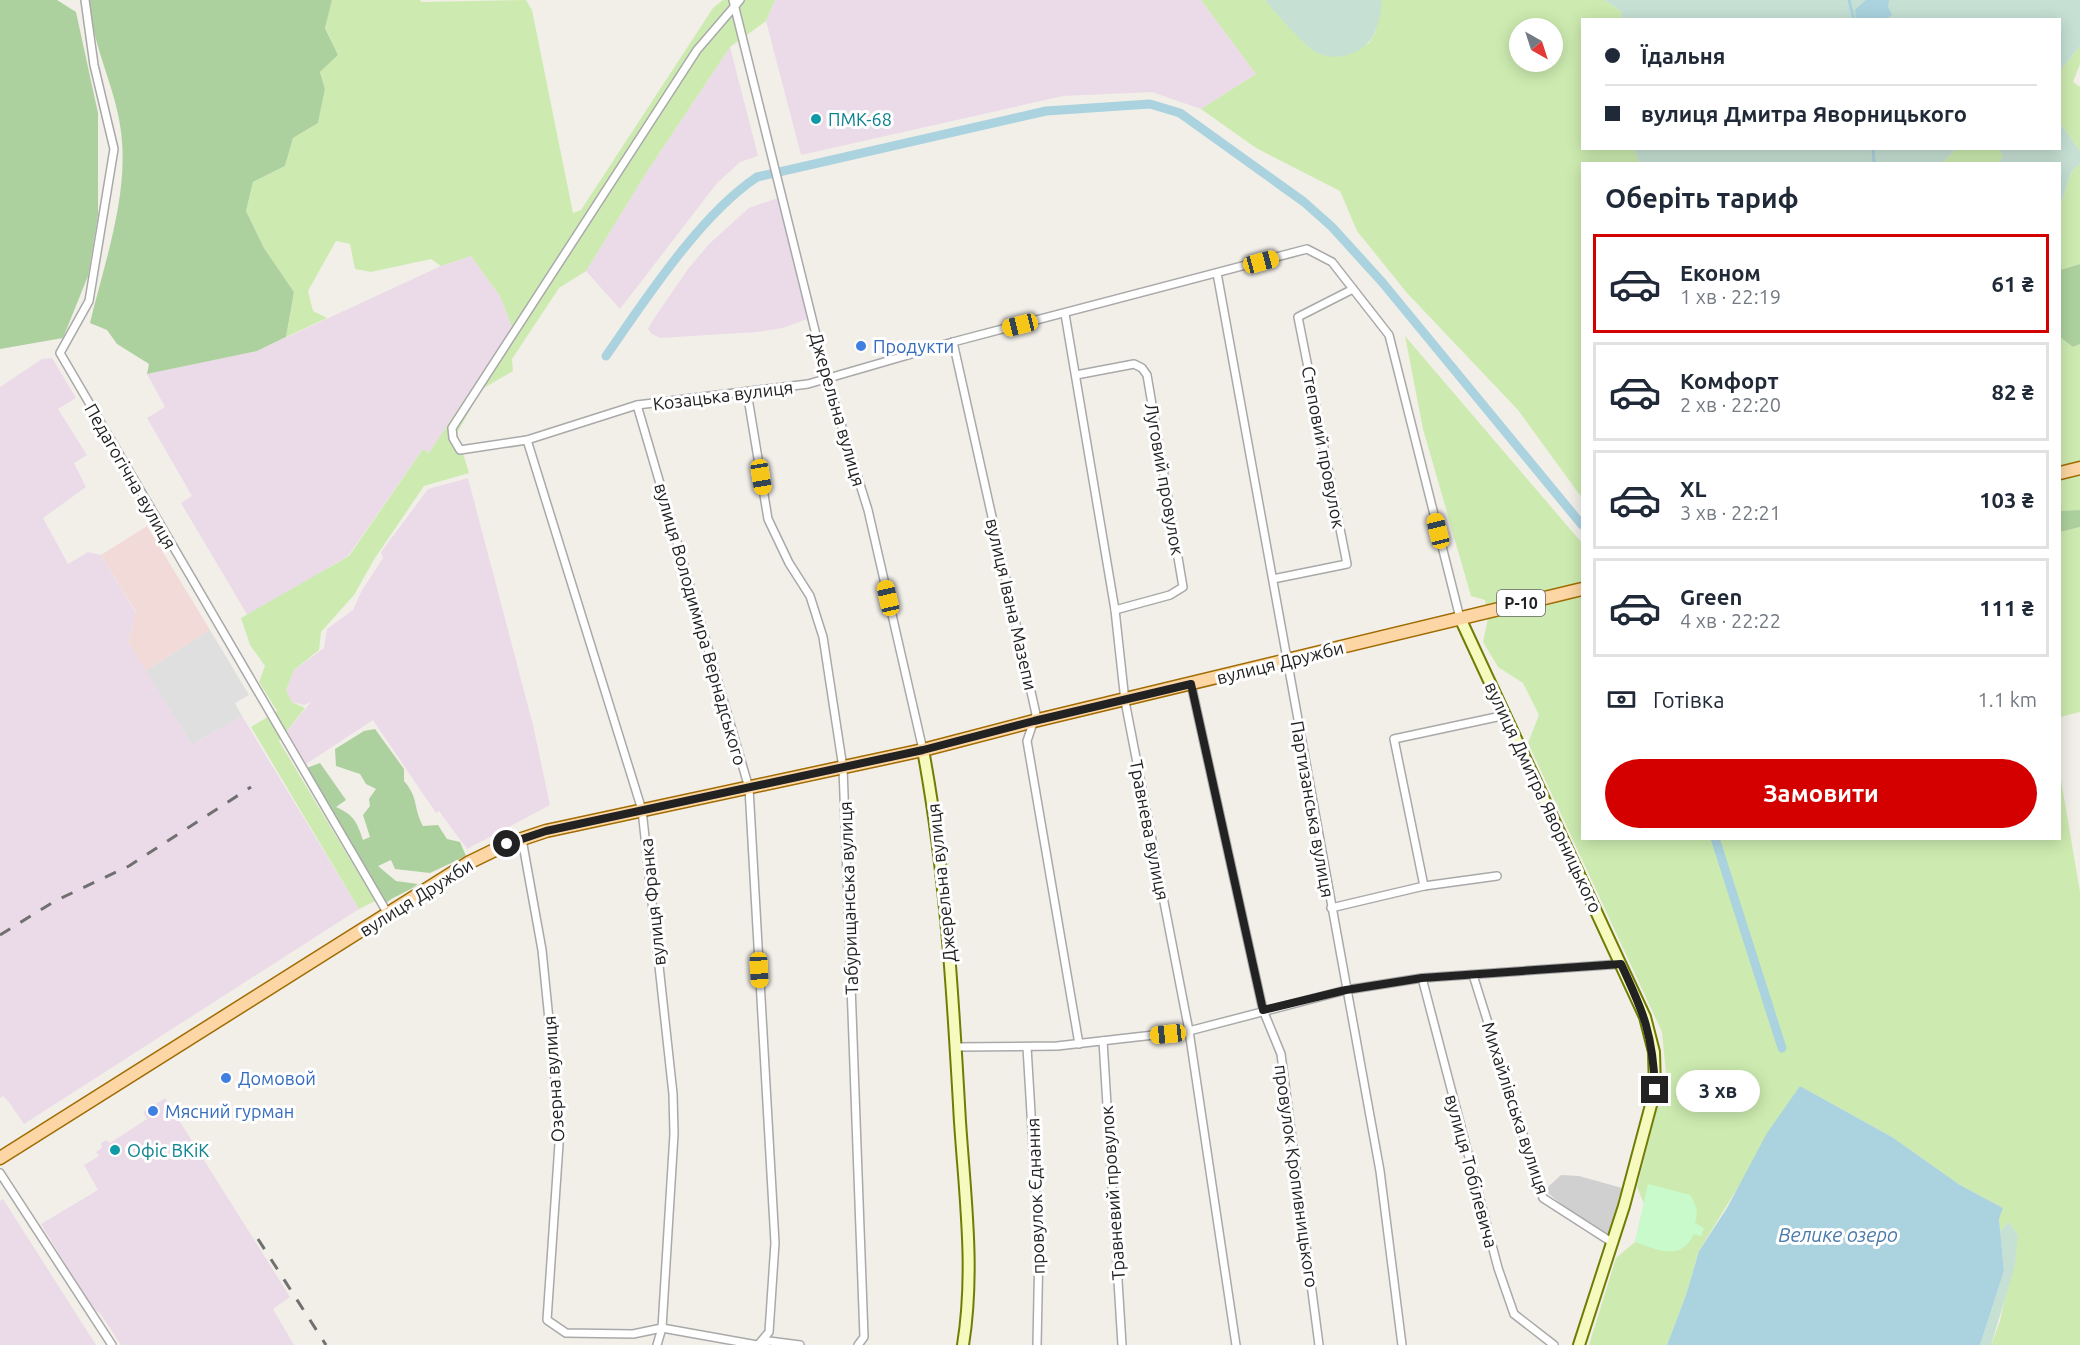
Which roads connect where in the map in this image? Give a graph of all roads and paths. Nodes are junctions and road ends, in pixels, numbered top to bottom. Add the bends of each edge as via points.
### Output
1 (85, 0) edge
2 (740, 0) edge
3 (734, 4) edge
4 (1332, 262) joint
5 (1216, 273) junction
6 (1353, 289) junction
7 (1065, 314) junction
8 (953, 342) junction
9 (1076, 375) junction
10 (827, 379) junction
11 (747, 392) junction
12 (637, 405) junction
13 (527, 440) junction
14 (2080, 468) edge
15 (2061, 473) edge
16 (1274, 579) junction
17 (1581, 588) edge
18 (1115, 610) junction
19 (1460, 618) junction
20 (1285, 661) junction
21 (1191, 684) junction
22 (1125, 700) junction
23 (1506, 715) junction
24 (1034, 721) junction
25 (923, 750) junction
26 (843, 768) junction
27 (749, 788) junction
28 (642, 810) junction
29 (522, 839) junction
30 (1497, 876) dead end
31 (1424, 886) junction
32 (1331, 908) junction
33 (388, 915) junction
34 (1621, 964) junction
35 (1473, 975) junction
36 (1422, 978) junction
37 (1346, 990) junction
38 (1263, 1010) junction
39 (1189, 1031) junction
40 (1103, 1041) junction
41 (1079, 1044) junction
42 (956, 1047) junction
43 (1028, 1047) junction
44 (0, 1158) edge
45 (0, 1173) edge
46 (1613, 1243) junction
47 (662, 1328) junction
48 (112, 1345) edge
49 (657, 1345) edge
50 (758, 1345) edge
51 (800, 1345) edge
52 (858, 1345) edge
53 (963, 1345) edge
54 (1037, 1345) edge
55 (1122, 1345) edge
56 (1236, 1345) edge
57 (1319, 1345) edge
58 (1402, 1345) edge
59 (1554, 1345) edge
60 (1579, 1345) edge

1 - 33 street, Педагогічна вулиця via 94,65 114,149 89,301 60,353
2 - 3 street
3 - 10 street, Джерельна вулиця
3 - 13 street, Козацька вулиця via 697,50 452,428 460,450
4 - 5 street, Козацька вулиця via 1307,249
4 - 6 street, вулиця Дмитра Яворницького
5 - 7 street, Козацька вулиця
5 - 16 street, Партизанська вулиця
6 - 16 street, Степовий провулок via 1298,317 1347,564
6 - 19 street, вулиця Дмитра Яворницького via 1389,335
7 - 8 street, Козацька вулиця
7 - 9 street, Травнева вулиця
8 - 10 street, Козацька вулиця
8 - 24 street, вулиця Івана Мазепи via 1036,714
9 - 18 street, Травнева вулиця
9 - 18 street, Луговий провулок via 1134,364 1147,375 1183,587
10 - 11 street, Козацька вулиця
10 - 25 street, Джерельна вулиця via 868,510
11 - 12 street, Козацька вулиця
11 - 26 street, Табурищанська вулиця via 768,519 810,596 823,637
12 - 13 street, Козацька вулиця
12 - 27 street, вулиця Володимира Вернадського
13 - 28 street, вулиця Франка
14 - 15 main road
16 - 20 street, Партизанська вулиця
17 - 19 main road, вулиця Дружби / Р-10
18 - 22 street, Травнева вулиця
19 - 20 main road, вулиця Дружби / Р-10
19 - 23 main road, вулиця Дмитра Яворницького
20 - 21 main road, вулиця Дружби / Р-10
20 - 32 street, Партизанська вулиця
21 - 22 main road, вулиця Дружби / Р-10
21 - 38 street, провулок Кропивницького
22 - 24 main road, вулиця Дружби / Р-10
22 - 39 street, Травнева вулиця
23 - 31 street via 1394,739
23 - 34 main road, вулиця Дмитра Яворницького
24 - 25 main road, вулиця Дружби / Р-10
24 - 41 street, вулиця Івана Мазепи via 1027,741
25 - 26 main road, вулиця Дружби / Р-10
25 - 42 main road, Джерельна вулиця via 943,869
26 - 27 main road, вулиця Дружби / Р-10
26 - 52 street, Табурищанська вулиця via 864,1337
27 - 28 main road, вулиця Дружби / Р-10
27 - 50 street, вулиця Володимира Вернадського via 775,1243 770,1332
28 - 29 main road, вулиця Дружби / Р-10
28 - 47 street, вулиця Франка via 673,1094
29 - 33 main road, вулиця Дружби / Р-10 via 468,863
29 - 47 street, Озерна вулиця via 542,950 560,1130 547,1320 566,1334 633,1334
30 - 31 street
31 - 32 street
32 - 37 street, Партизанська вулиця
33 - 44 main road, вулиця Дружби / Р-10
34 - 35 street
34 - 46 main road, вулиця Дмитра Яворницького via 1646,1017 1654,1052 1655,1090
35 - 36 street
35 - 46 street, Михайлівська вулиця via 1543,1198
36 - 37 street
36 - 59 street, вулиця Тобілевича via 1498,1268 1514,1314
37 - 38 street
37 - 58 street, Партизанська вулиця via 1380,1171
38 - 39 street
38 - 57 street, провулок Кропивницького via 1281,1054
39 - 40 street
39 - 56 street, Травнева вулиця
40 - 41 street
40 - 55 street, Травневий провулок
41 - 43 street
42 - 43 street
42 - 53 main road, Джерельна вулиця via 969,1266
43 - 54 street, провулок Єднання via 1039,1245
45 - 48 street
46 - 60 main road, вулиця Дмитра Яворницького
47 - 49 street, вулиця Франка
47 - 50 street
50 - 51 street via 769,1341

